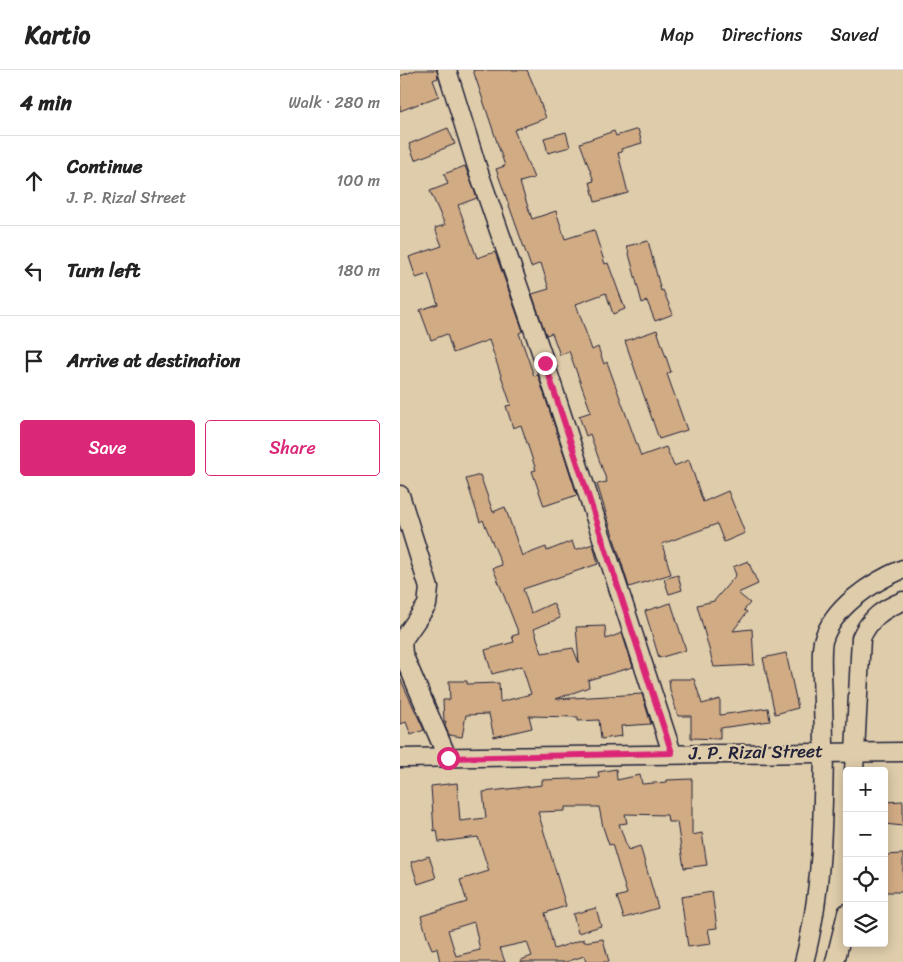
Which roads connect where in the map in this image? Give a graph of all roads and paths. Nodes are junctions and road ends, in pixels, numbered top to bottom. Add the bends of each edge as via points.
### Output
1 (448, 70) edge
2 (400, 495) edge
3 (903, 569) edge
4 (903, 601) edge
5 (824, 751) junction
6 (855, 752) junction
7 (903, 752) edge
8 (672, 753) junction
9 (400, 758) edge
10 (448, 758) junction
11 (854, 767) edge
12 (843, 929) edge
13 (804, 962) edge
14 (835, 962) edge

1 - 8 street via 477,167 545,363
2 - 10 street via 429,588 427,605 402,641 403,654
3 - 5 street via 886,576 847,604 831,624 823,642
4 - 6 street via 876,615 861,638
5 - 6 street, J. P. Rizal Street
5 - 8 street, J. P. Rizal Street
5 - 13 street via 819,878
6 - 7 street, J. P. Rizal Street
6 - 11 street
8 - 10 street, J. P. Rizal Street
9 - 10 street, J. P. Rizal Street
12 - 14 street

